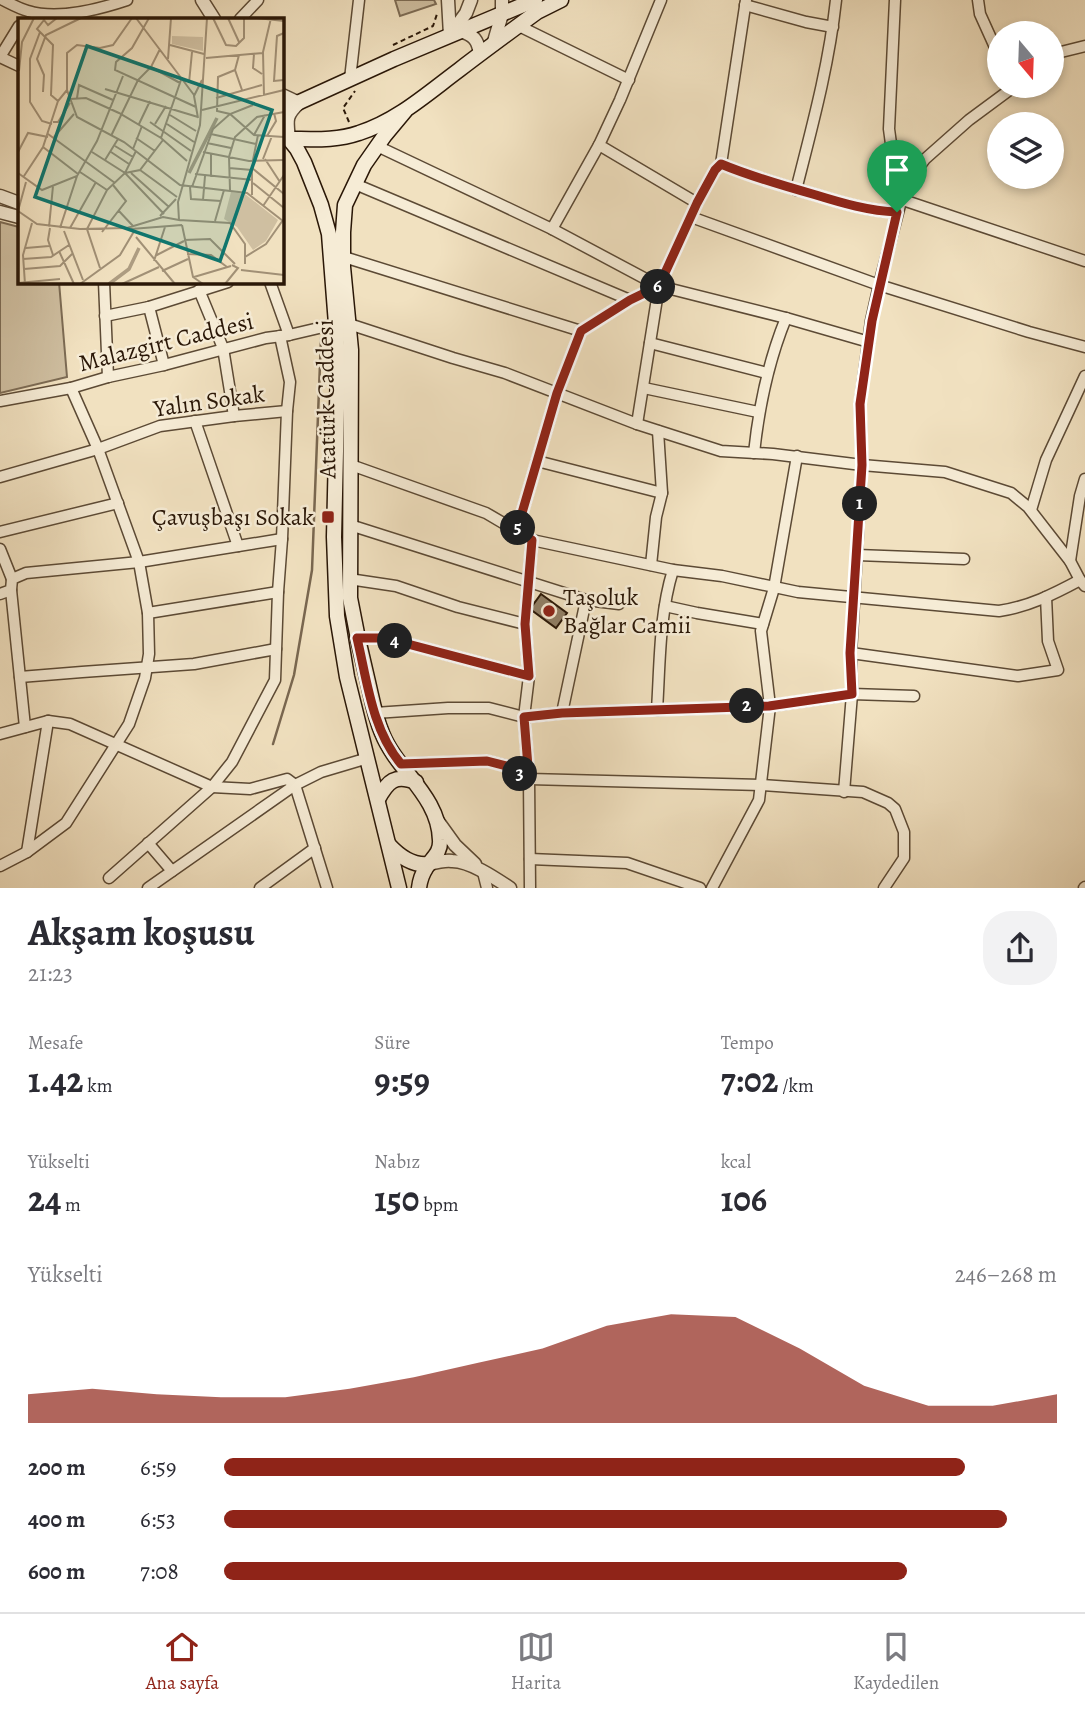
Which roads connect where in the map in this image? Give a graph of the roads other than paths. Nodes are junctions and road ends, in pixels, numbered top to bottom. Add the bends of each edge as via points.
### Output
1 (3, 0) edge
2 (127, 0) edge
3 (202, 0) edge
4 (258, 0) edge
5 (359, 0) edge
6 (448, 0) edge
7 (471, 0) edge
8 (535, 0) edge
9 (561, 0) edge
10 (662, 0) edge
11 (836, 0) edge
12 (895, 0) edge
13 (978, 0) edge
14 (746, 3) edge
15 (502, 7) edge
16 (26, 15) edge
17 (213, 18) edge
18 (241, 18) edge
19 (519, 26) junction
20 (833, 27) junction
21 (18, 28) edge
22 (987, 29) edge
23 (455, 33) junction
24 (493, 45) junction
25 (1085, 46) edge
26 (1064, 51) edge
27 (480, 54) junction
28 (0, 57) edge
29 (18, 66) edge
30 (629, 80) junction
31 (355, 83) junction
32 (284, 96) edge
33 (998, 98) edge
34 (299, 103) junction
35 (284, 109) edge
36 (405, 111) junction
37 (284, 137) edge
38 (599, 145) junction
39 (377, 146) junction
40 (721, 164) junction
41 (355, 184) junction
42 (905, 186) junction
43 (796, 190) junction
44 (0, 196) edge
45 (901, 199) junction
46 (18, 202) edge
47 (697, 203) junction
48 (0, 212) edge
49 (897, 212) junction
50 (18, 217) edge
51 (691, 217) junction
52 (552, 229) junction
53 (344, 257) junction
54 (1085, 261) edge
55 (104, 284) edge
56 (221, 284) edge
57 (271, 284) edge
58 (879, 285) junction
59 (659, 286) junction
60 (199, 290) junction
61 (630, 300) junction
62 (149, 306) junction
63 (105, 316) junction
64 (786, 318) junction
65 (343, 324) junction
66 (581, 331) junction
67 (285, 336) junction
68 (869, 342) junction
69 (650, 343) junction
70 (1085, 347) edge
71 (223, 348) junction
72 (164, 365) junction
73 (767, 373) junction
74 (1085, 376) edge
75 (108, 377) junction
76 (71, 388) junction
77 (644, 388) junction
78 (557, 393) junction
79 (0, 401) edge
80 (287, 411) junction
81 (758, 412) junction
82 (234, 416) junction
83 (195, 421) junction
84 (638, 424) junction
85 (658, 431) junction
86 (98, 449) junction
87 (754, 453) junction
88 (797, 456) junction
89 (537, 461) junction
90 (351, 465) junction
91 (862, 465) junction
92 (0, 477) edge
93 (1085, 479) edge
94 (662, 493) junction
95 (118, 503) junction
96 (1031, 510) junction
97 (350, 525) junction
98 (517, 530) junction
99 (0, 532) edge
100 (282, 539) junction
101 (532, 540) junction
102 (237, 546) junction
103 (0, 549) edge
104 (857, 555) junction
105 (964, 559) dead end
106 (1070, 561) junction
107 (139, 562) junction
108 (651, 565) junction
109 (673, 570) junction
110 (349, 579) junction
111 (528, 581) junction
112 (1083, 583) edge
113 (8, 587) edge
114 (774, 588) junction
115 (278, 592) junction
116 (855, 596) junction
117 (1046, 597) junction
118 (586, 600) junction
119 (619, 604) dead end
120 (666, 606) junction
121 (148, 613) junction
122 (525, 624) junction
123 (763, 624) junction
124 (357, 638) junction
125 (276, 649) junction
126 (850, 653) junction
127 (147, 667) junction
128 (529, 676) junction
129 (20, 677) junction
130 (852, 694) junction
131 (914, 696) dead end
132 (769, 706) junction
133 (657, 710) junction
134 (375, 713) junction
135 (562, 713) junction
136 (524, 717) junction
137 (48, 721) junction
138 (25, 727) junction
139 (0, 734) edge
140 (117, 744) junction
141 (368, 758) junction
142 (401, 764) junction
143 (529, 779) junction
144 (416, 782) junction
145 (295, 785) junction
146 (761, 785) junction
147 (212, 786) junction
148 (844, 792) junction
149 (378, 799) junction
150 (436, 819) junction
151 (148, 843) junction
152 (389, 845) junction
153 (315, 848) junction
154 (27, 852) junction
155 (530, 859) junction
156 (429, 864) junction
157 (0, 866) edge
158 (172, 871) junction
159 (483, 872) junction
160 (110, 878) dead end
161 (148, 887) edge
162 (260, 887) edge
163 (327, 887) edge
164 (400, 887) edge
165 (419, 887) edge
166 (487, 887) edge
167 (510, 887) edge
168 (530, 887) edge
169 (701, 887) edge
170 (712, 887) edge
171 (884, 887) edge

1 - 16 street
2 - 16 street via 86,10
3 - 17 street
4 - 18 street
5 - 31 street
6 - 23 street
7 - 23 street
8 - 15 main road
9 - 19 main road
10 - 30 street
11 - 20 street
12 - 42 street via 888,129 894,166
13 - 22 street
14 - 20 street
14 - 40 street
15 - 23 main road
15 - 24 street
19 - 24 main road
19 - 30 street
20 - 43 street
21 - 28 street
23 - 27 street via 469,33
23 - 31 main road
24 - 27 main road
25 - 26 street
27 - 36 main road
28 - 29 street
30 - 38 street
31 - 34 main road
32 - 34 street
33 - 42 street via 925,159
34 - 35 main road
34 - 37 street via 289,113
36 - 37 main road via 356,134 321,139
36 - 39 main road, Atatürk Caddesi
37 - 65 main road, Atatürk Caddesi via 297,149 321,205
38 - 47 street
38 - 52 street
39 - 41 main road, Atatürk Caddesi
39 - 52 street
40 - 43 street
40 - 47 street
41 - 53 main road, Atatürk Caddesi via 345,205
41 - 61 street
42 - 45 street
43 - 49 street
44 - 46 street
45 - 49 street
45 - 54 street
47 - 51 street
48 - 50 street
49 - 58 street
51 - 58 street
51 - 59 street
52 - 59 street
53 - 65 main road, Atatürk Caddesi
53 - 66 street
55 - 63 street
56 - 60 street
57 - 67 street
58 - 68 street
58 - 70 street
59 - 61 street
59 - 64 street
59 - 69 street
60 - 62 street
60 - 71 street
61 - 66 street
62 - 63 street
62 - 72 street
63 - 75 street
64 - 68 street
64 - 73 street
65 - 67 street, Malazgirt Caddesi
65 - 78 street
65 - 90 main road, Atatürk Caddesi via 351,350
65 - 141 main road, Atatürk Caddesi via 334,537 337,616
66 - 78 street
67 - 71 street, Malazgirt Caddesi
67 - 80 street via 290,382
68 - 91 street via 860,404
69 - 73 street
69 - 77 street
71 - 72 street, Malazgirt Caddesi
71 - 82 street
72 - 75 street, Malazgirt Caddesi
73 - 81 street
74 - 96 street via 1046,460
75 - 76 street, Malazgirt Caddesi
76 - 79 street, Malazgirt Caddesi
76 - 86 street
77 - 81 street
77 - 84 street
78 - 84 street
78 - 89 street
80 - 82 street, Yalın Sokak
80 - 100 street
81 - 87 street
82 - 83 street, Yalın Sokak
83 - 86 street, Yalın Sokak via 160,426
83 - 102 street
84 - 85 street
85 - 87 street via 721,451
85 - 94 street
86 - 92 street, Yalın Sokak
86 - 95 street
87 - 88 street
88 - 91 street
88 - 114 street
89 - 94 street
89 - 98 street
90 - 97 main road, Atatürk Caddesi
90 - 98 street via 486,513
91 - 96 street via 945,472 1012,494
91 - 104 street
93 - 106 street
94 - 108 street
95 - 99 street
95 - 107 street
96 - 106 street
97 - 110 main road, Atatürk Caddesi
97 - 111 street
98 - 101 street
100 - 102 street
100 - 115 street
101 - 108 street
101 - 111 street
102 - 107 street
103 - 113 street
104 - 105 street
104 - 116 street
106 - 112 street
107 - 113 street via 26,573
107 - 121 street
108 - 109 street
109 - 114 street
109 - 120 street
110 - 122 street via 396,586
110 - 124 main road, Atatürk Caddesi
111 - 118 street
111 - 122 street
112 - 117 street
113 - 129 street
114 - 116 street
114 - 123 street
115 - 121 street
115 - 125 street
116 - 117 street via 999,611
116 - 126 street
117 - 126 street via 1048,640 1058,670 1018,676
118 - 119 street
118 - 135 street
120 - 123 street
120 - 133 street
121 - 127 street
122 - 128 street
123 - 132 street
124 - 128 street via 385,638
124 - 134 main road, Atatürk Caddesi
125 - 127 street via 194,664
125 - 147 street via 275,680 232,762
126 - 130 street
127 - 129 street
127 - 140 street via 129,724
128 - 136 street
129 - 138 street
130 - 131 street
130 - 132 street
130 - 148 street
132 - 133 street
132 - 146 street
133 - 135 street
134 - 136 street via 489,708
134 - 142 main road, Atatürk Caddesi
135 - 136 street
136 - 143 street
137 - 138 street
137 - 140 street via 70,724
137 - 154 street
138 - 139 street
140 - 147 street
140 - 154 street via 66,823
141 - 145 street
141 - 149 main road, Atatürk Caddesi
142 - 143 street via 487,761 510,767
142 - 144 main road, Atatürk Caddesi
143 - 146 street
143 - 155 street
144 - 149 main road via 406,778 392,781
144 - 150 main road, Atatürk Caddesi
145 - 147 street via 287,779 250,789
145 - 153 street
145 - 158 street
146 - 148 street
146 - 170 street via 758,800
147 - 151 street
148 - 171 street via 863,792 895,810 904,832 904,858
149 - 152 main road, Atatürk Caddesi
150 - 156 main road, Atatürk Caddesi via 440,849
150 - 159 street
151 - 158 street
151 - 160 street
152 - 156 main road via 413,863
152 - 164 main road, Atatürk Caddesi
153 - 162 street
153 - 163 street
154 - 157 street
155 - 168 street
155 - 169 street via 627,863
156 - 159 street via 454,860
156 - 165 main road, Atatürk Caddesi
158 - 161 street
159 - 166 street
159 - 167 street

